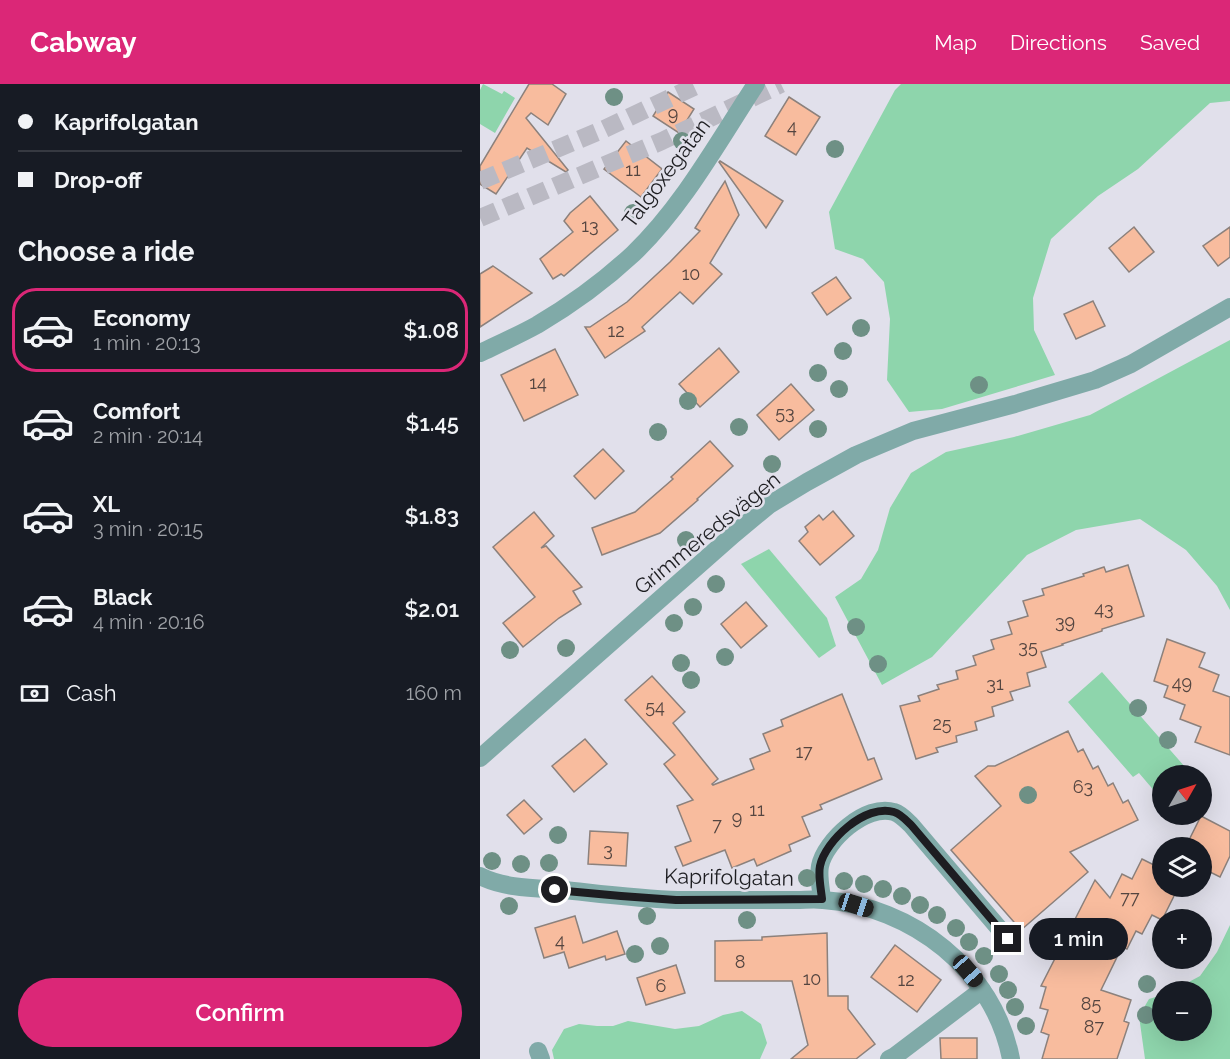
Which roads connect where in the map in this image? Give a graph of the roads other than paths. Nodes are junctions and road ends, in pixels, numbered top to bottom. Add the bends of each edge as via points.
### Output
1 (756, 84) edge
2 (1230, 307) edge
3 (480, 354) edge
4 (480, 758) edge
5 (480, 876) edge
6 (822, 899) junction
7 (1008, 939) dead end
8 (982, 990) junction
9 (889, 1059) edge
10 (1011, 1059) edge

1 - 3 street, Talgoxegatan via 671,211 633,254 570,303
2 - 4 street, Grimmeredsvägen via 1131,364 1095,380 913,431 856,455 807,482 769,505 734,534
5 - 6 street, Kaprifolgatan via 510,886 621,896 685,900
6 - 7 street via 820,868 834,839 879,810 894,812 912,826
6 - 8 street, Kaprifolgatan via 851,903 903,922 951,955
8 - 9 street
8 - 10 street, Kaprifolgatan via 1001,1024

